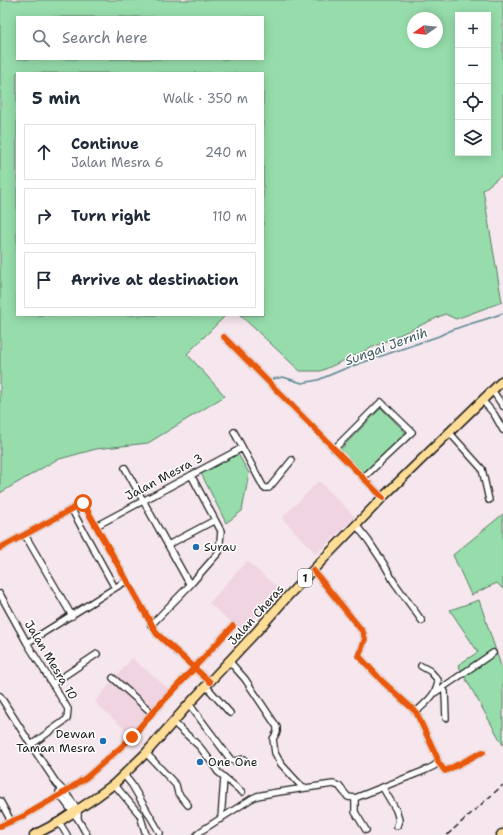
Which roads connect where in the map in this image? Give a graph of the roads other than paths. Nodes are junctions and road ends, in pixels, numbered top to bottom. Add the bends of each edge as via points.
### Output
1 (224, 337) dead end
2 (503, 380) edge
3 (492, 390) junction
4 (482, 400) junction
5 (503, 406) edge
6 (503, 430) edge
7 (234, 432) dead end
8 (449, 432) junction
9 (242, 448) junction
10 (334, 449) junction
11 (292, 460) dead end
12 (125, 468) dead end
13 (191, 475) junction
14 (363, 478) junction
15 (383, 498) junction
16 (489, 500) dead end
17 (143, 501) junction
18 (72, 510) junction
19 (215, 520) junction
20 (356, 525) junction
21 (96, 526) junction
22 (25, 535) junction
23 (168, 545) junction
24 (0, 548) edge
25 (313, 570) junction
26 (126, 581) junction
27 (190, 584) junction
28 (115, 588) junction
29 (0, 594) edge
30 (72, 616) junction
31 (422, 621) dead end
32 (151, 625) junction
33 (233, 626) dead end
34 (27, 643) junction
35 (493, 653) dead end
36 (97, 654) dead end
37 (230, 662) junction
38 (421, 666) dead end
39 (195, 668) junction
40 (113, 678) dead end
41 (52, 684) junction
42 (208, 684) junction
43 (443, 687) junction
44 (436, 692) junction
45 (0, 696) edge
46 (189, 704) junction
47 (416, 712) junction
48 (152, 713) junction
49 (230, 713) dead end
50 (446, 718) dead end
51 (173, 722) junction
52 (31, 745) junction
53 (483, 752) dead end
54 (146, 753) junction
55 (244, 759) dead end
56 (438, 762) junction
57 (124, 775) junction
58 (224, 778) junction
59 (114, 784) junction
60 (303, 788) junction
61 (383, 788) junction
62 (242, 792) dead end
63 (63, 793) junction
64 (356, 798) junction
65 (0, 801) edge
66 (188, 805) dead end
67 (76, 814) junction
68 (221, 819) junction
69 (11, 821) junction
70 (58, 822) junction
71 (0, 826) edge
72 (397, 826) dead end
73 (366, 830) dead end
74 (160, 833) dead end
75 (34, 835) edge
76 (67, 835) edge
77 (87, 835) edge
78 (146, 835) edge
79 (197, 835) edge

1 - 10 street
2 - 3 main road, Jalan Cheras / 1
3 - 4 main road, Jalan Cheras / 1
3 - 5 street
4 - 6 street
4 - 8 main road, Jalan Cheras / 1
7 - 9 street
8 - 15 main road, Jalan Cheras / 1
8 - 16 street via 482,469
9 - 11 street via 266,489
9 - 13 street, Jalan Mesra 3
10 - 14 street
10 - 14 street via 381,402 412,432
12 - 17 street
13 - 17 street, Jalan Mesra 3
13 - 19 street
14 - 15 street
15 - 20 main road, Jalan Cheras / 1
17 - 21 street, Jalan Mesra 3
17 - 23 street
18 - 21 street via 83,503
18 - 22 street
18 - 28 street
19 - 23 street
19 - 27 street via 221,531 219,552
20 - 25 main road, Jalan Cheras / 1
20 - 31 street
21 - 26 street
22 - 24 street
22 - 30 street
23 - 27 street
25 - 37 main road, Jalan Cheras / 1
25 - 47 street via 363,632 365,639 359,656
26 - 28 street
26 - 32 street
27 - 32 street
28 - 30 street
29 - 34 street, Jalan Mesra 10
30 - 34 street
32 - 39 street via 157,634
33 - 39 street
34 - 41 street, Jalan Mesra 10
35 - 43 street
36 - 41 street
37 - 42 main road, Jalan Cheras / 1
37 - 60 street via 245,679 277,727 273,740 275,753 281,764
38 - 44 street via 438,680
39 - 42 street
39 - 48 street
40 - 48 street
41 - 52 street, Jalan Mesra 10 via 68,709 67,719
42 - 46 main road, Jalan Cheras / 1
42 - 49 street
43 - 44 street
43 - 50 street
44 - 47 street
45 - 52 street
46 - 51 main road, Jalan Cheras / 1
46 - 55 street via 231,760 236,762
47 - 56 street
48 - 63 street via 120,748 87,777
51 - 54 main road, Jalan Cheras / 1
51 - 58 street via 199,746
52 - 63 street
53 - 56 street via 445,772
54 - 57 main road, Jalan Cheras / 1
54 - 66 street via 176,785 178,793
56 - 61 street via 426,770
57 - 59 main road, Jalan Cheras / 1
57 - 74 street
58 - 62 street
58 - 68 street
59 - 67 main road, Jalan Cheras / 1
59 - 78 street via 140,815
60 - 64 street via 333,784 339,786 348,797
60 - 68 street via 257,796
61 - 64 street
61 - 72 street via 396,810 399,820
63 - 67 street
63 - 69 street
64 - 73 street via 355,812
65 - 69 street
67 - 70 main road, Jalan Cheras / 1
67 - 77 street
68 - 79 street
69 - 71 street
70 - 75 main road, Jalan Cheras / 1
70 - 76 street

